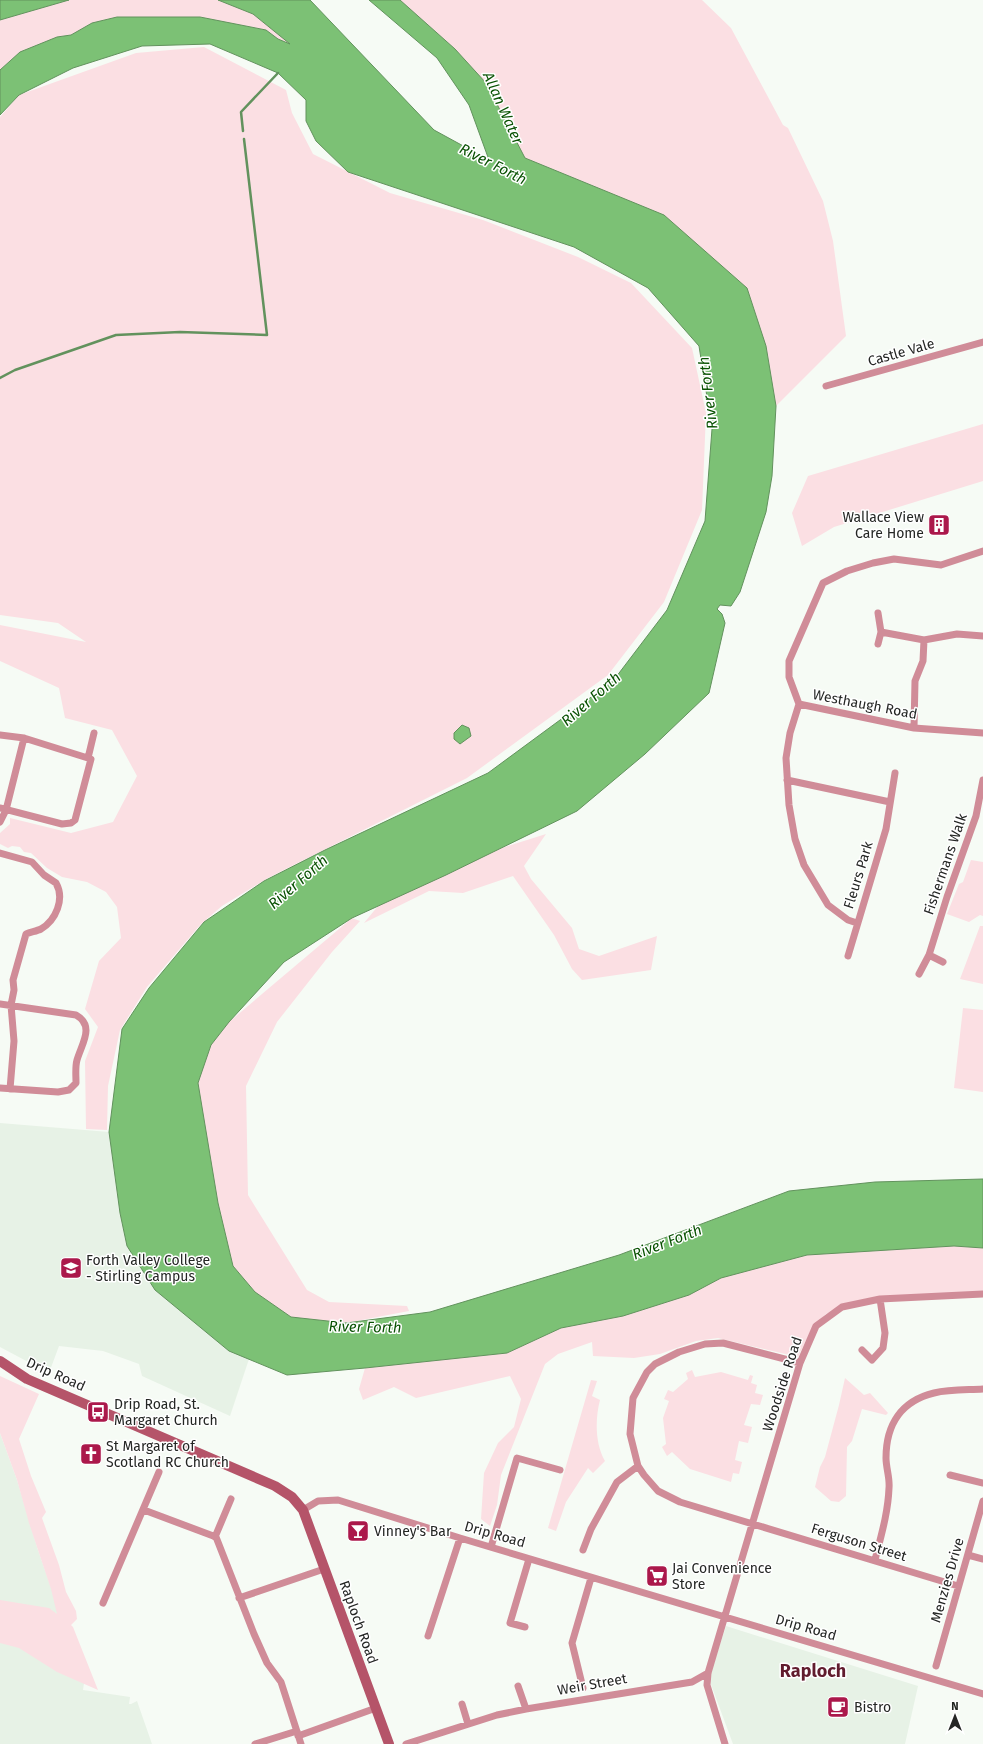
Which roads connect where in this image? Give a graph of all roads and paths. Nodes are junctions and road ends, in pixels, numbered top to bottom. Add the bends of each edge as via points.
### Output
1 (983, 342) edge
2 (826, 386) dead end
3 (983, 551) edge
4 (878, 613) dead end
5 (881, 632) junction
6 (983, 636) edge
7 (924, 640) junction
8 (878, 644) dead end
9 (799, 704) junction
10 (914, 728) junction
11 (94, 732) dead end
12 (983, 733) edge
13 (0, 735) edge
14 (24, 738) junction
15 (88, 758) junction
16 (895, 773) dead end
17 (787, 780) junction
18 (983, 780) edge
19 (890, 802) junction
20 (3, 809) edge
21 (0, 822) edge
22 (0, 853) edge
23 (857, 923) junction
24 (848, 956) dead end
25 (929, 956) junction
26 (942, 962) dead end
27 (919, 974) dead end
28 (0, 1004) edge
29 (11, 1005) junction
30 (0, 1088) edge
31 (10, 1089) junction
32 (983, 1294) edge
33 (880, 1298) junction
34 (862, 1350) dead end
35 (0, 1361) edge
36 (800, 1363) junction
37 (983, 1389) edge
38 (638, 1466) junction
39 (560, 1470) dead end
40 (159, 1472) dead end
41 (950, 1475) dead end
42 (983, 1484) edge
43 (231, 1499) dead end
44 (983, 1501) edge
45 (144, 1510) junction
46 (303, 1510) junction
47 (752, 1524) junction
48 (214, 1537) junction
49 (460, 1538) junction
50 (491, 1547) junction
51 (583, 1550) dead end
52 (968, 1555) junction
53 (529, 1559) junction
54 (983, 1559) edge
55 (875, 1560) junction
56 (324, 1569) junction
57 (591, 1578) junction
58 (958, 1586) junction
59 (239, 1598) junction
60 (103, 1603) dead end
61 (725, 1617) junction
62 (525, 1627) dead end
63 (428, 1636) dead end
64 (936, 1666) dead end
65 (708, 1673) junction
66 (518, 1686) dead end
67 (583, 1688) dead end
68 (983, 1694) edge
69 (462, 1704) dead end
70 (376, 1708) junction
71 (526, 1709) junction
72 (468, 1724) junction
73 (298, 1733) junction
74 (427, 1741) edge
75 (255, 1744) edge
76 (301, 1744) edge
77 (389, 1744) edge
78 (406, 1744) edge
79 (725, 1744) edge

1 - 2 street, Castle Vale
3 - 9 street, Westhaugh Road via 941,565 894,559 873,563 846,571 823,583 789,661 789,677
4 - 5 street
5 - 7 street
5 - 8 street
6 - 7 street via 957,634
7 - 10 street via 923,661 915,681
9 - 10 street, Westhaugh Road
9 - 17 street via 786,758
10 - 12 street, Westhaugh Road
11 - 15 street
13 - 14 street
14 - 15 street
14 - 20 street
15 - 20 street via 91,759 89,767 75,820 71,823 62,824
16 - 19 street, Fleurs Park
17 - 19 street
17 - 23 street via 792,824 804,865 828,904 848,920
18 - 25 street, Fishermans Walk via 976,816
19 - 23 street, Fleurs Park via 886,829
20 - 21 street
22 - 29 street via 32,862 56,883 59,898 58,912 49,922 41,929 26,934 13,980
23 - 24 street, Fleurs Park
25 - 26 street
25 - 27 street, Fishermans Walk
28 - 29 street
29 - 31 street via 14,1041
29 - 31 street via 76,1015 83,1019 87,1029 76,1062 76,1082 69,1090 58,1092
30 - 31 street
32 - 33 street, Woodside Road
33 - 34 street via 885,1333 883,1348 872,1360
33 - 36 street, Woodside Road via 842,1307 816,1326
35 - 46 street, Drip Road via 27,1379 275,1486 292,1497
36 - 38 street via 723,1343 705,1344 688,1349 655,1364 647,1372 633,1398 630,1434
36 - 47 street, Woodside Road
37 - 55 street via 924,1396 903,1408 894,1420 889,1433 886,1457 889,1487 886,1515
38 - 47 street, Ferguson Street via 658,1491 680,1502
38 - 51 street via 617,1482 591,1529
39 - 50 street via 517,1458
40 - 45 street
41 - 42 street
43 - 48 street
44 - 52 street, Menzies Drive
45 - 48 street
45 - 60 street
46 - 49 street, Drip Road via 318,1501 338,1500
46 - 56 street, Raploch Road
47 - 55 street, Ferguson Street
47 - 61 street, Woodside Road
48 - 59 street
49 - 50 street, Drip Road
49 - 63 street
50 - 53 street, Drip Road
52 - 54 street
52 - 58 street, Menzies Drive
53 - 57 street, Drip Road
53 - 62 street via 510,1623
55 - 58 street, Ferguson Street
56 - 59 street
56 - 70 street, Raploch Road
57 - 61 street, Drip Road
57 - 67 street via 572,1643
58 - 64 street, Menzies Drive
59 - 73 street via 267,1662 281,1682
61 - 65 street, Woodside Road
61 - 68 street, Drip Road
65 - 71 street, Weir Street via 692,1682
65 - 79 street via 707,1685
66 - 71 street
69 - 72 street
70 - 73 street
70 - 77 street, Raploch Road
71 - 72 street, Weir Street
72 - 74 street, Weir Street
73 - 75 street
73 - 76 street
74 - 78 street, Weir Street

